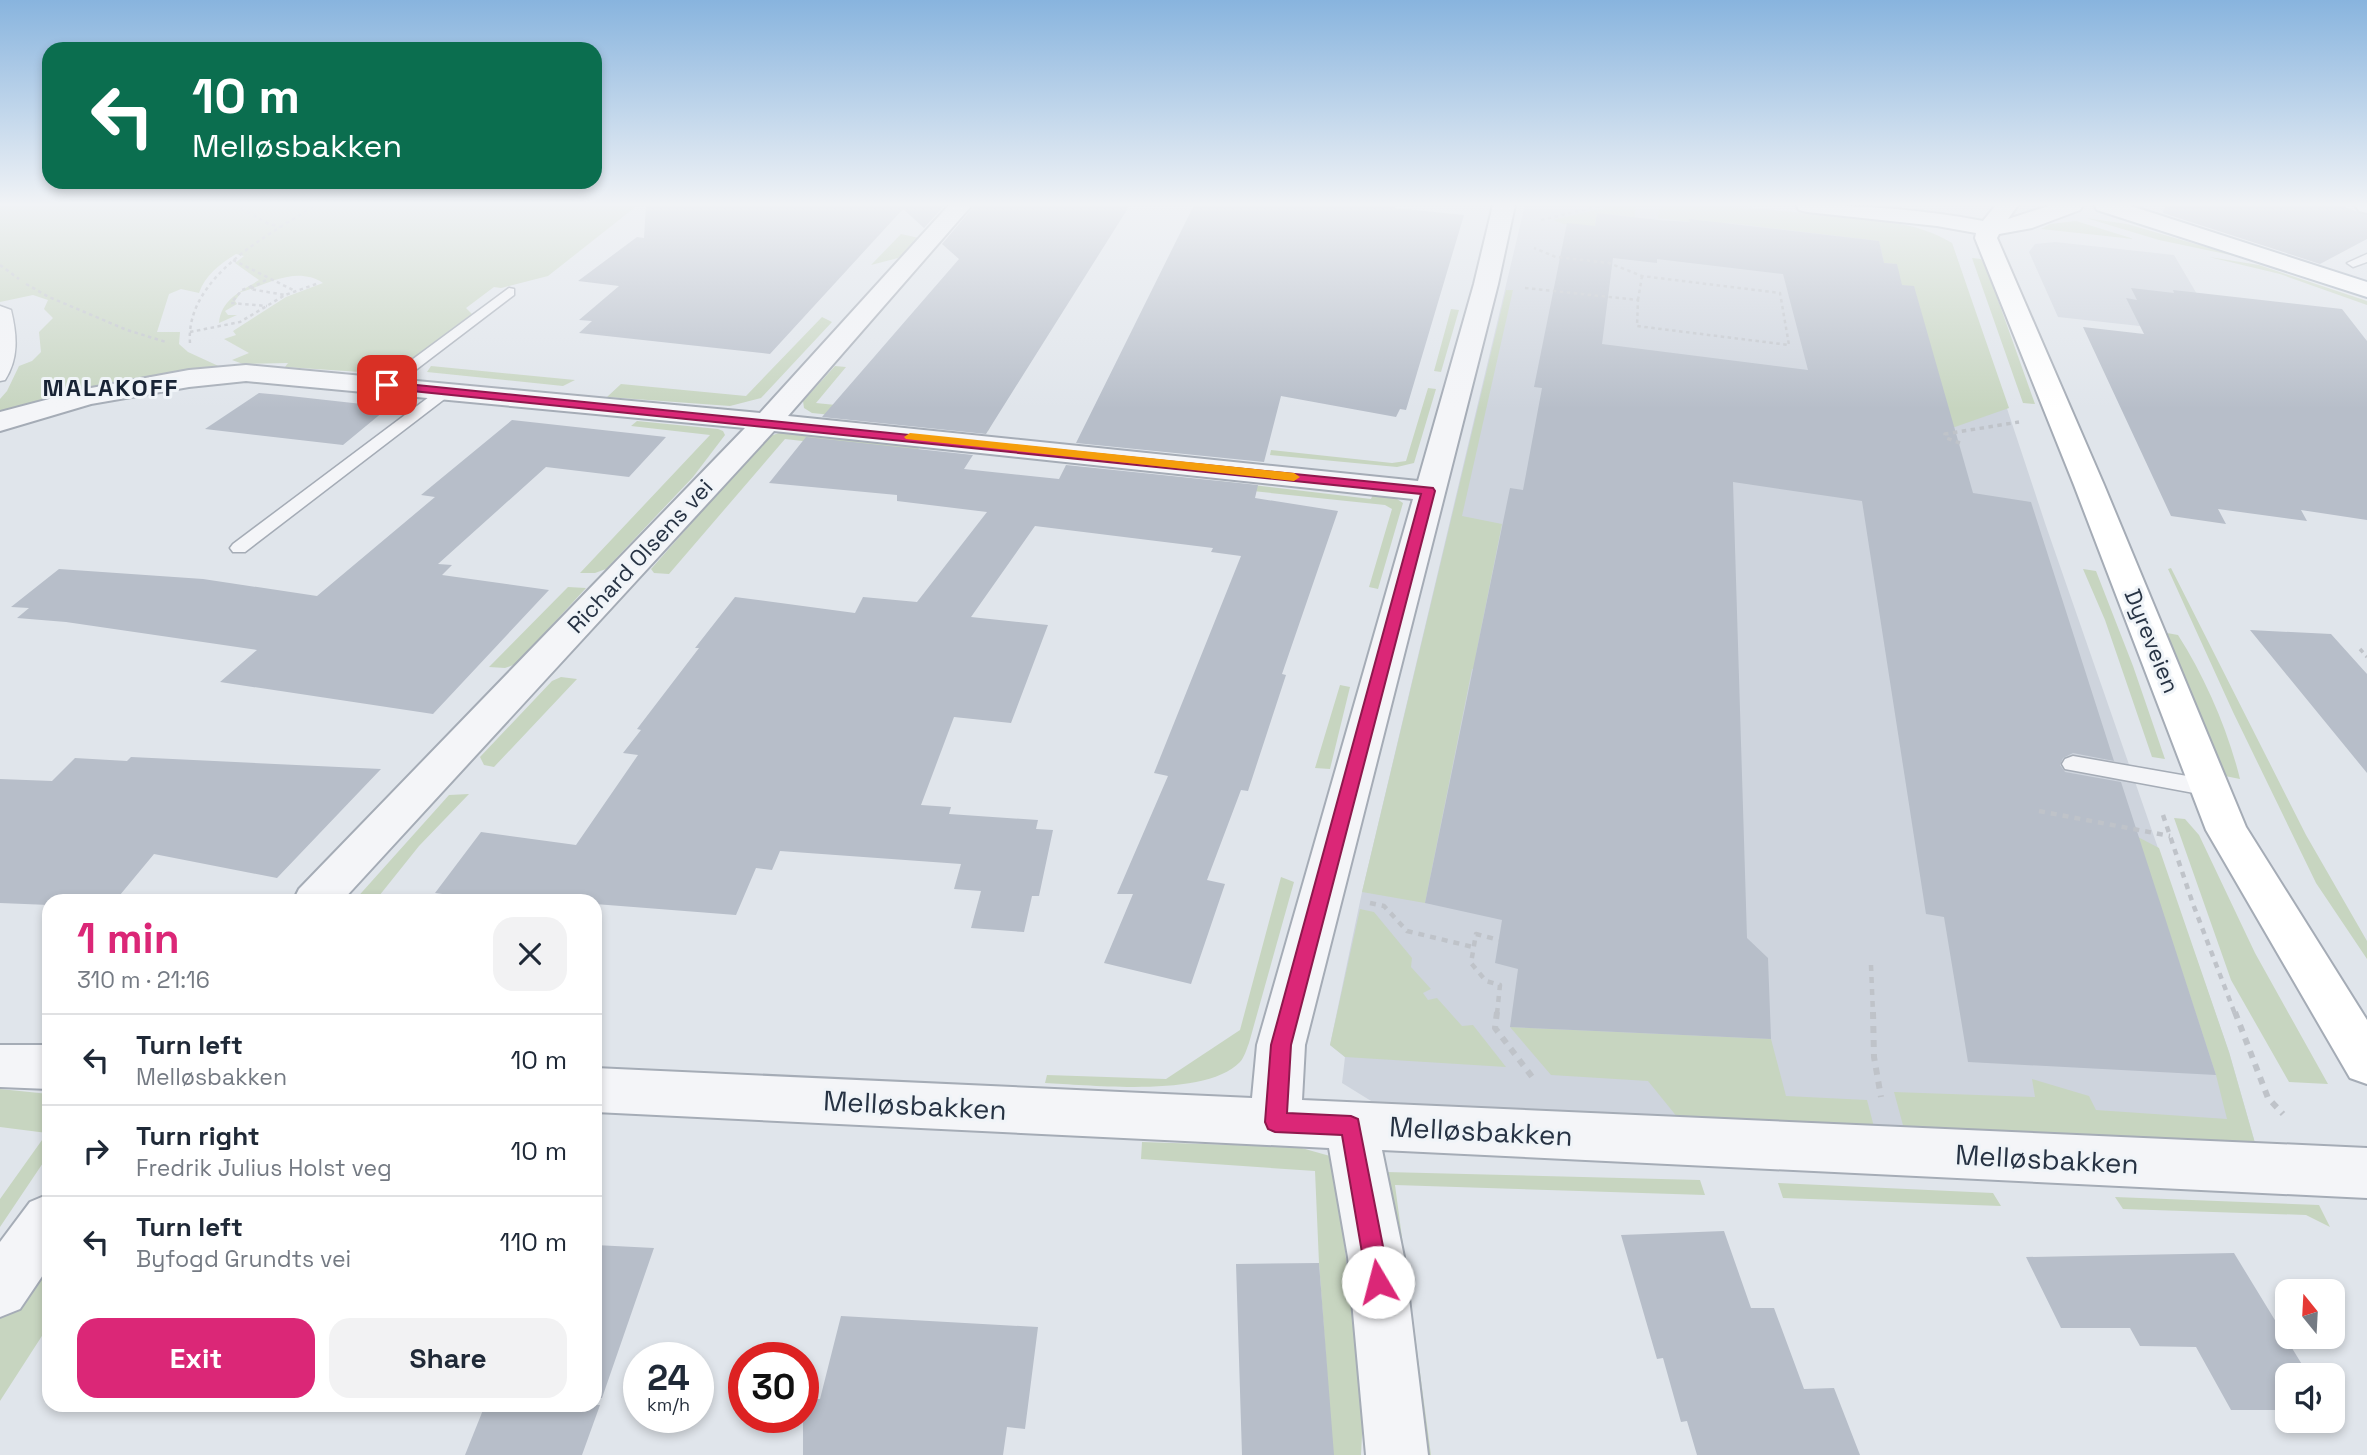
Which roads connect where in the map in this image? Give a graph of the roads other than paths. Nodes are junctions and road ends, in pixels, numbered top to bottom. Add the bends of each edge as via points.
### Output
1 (900, 273) edge
2 (1489, 273) edge
3 (2001, 273) edge
4 (2318, 273) edge
5 (2367, 289) edge
6 (509, 292) dead end
7 (0, 310) edge
8 (0, 377) edge
9 (387, 385) junction
10 (446, 391) junction
11 (0, 422) edge
12 (767, 422) junction
13 (1428, 491) junction
14 (239, 548) dead end
15 (2073, 764) dead end
16 (2210, 789) junction
17 (322, 894) edge
18 (2367, 1063) edge
19 (0, 1066) edge
20 (42, 1067) edge
21 (602, 1090) edge
22 (1275, 1122) junction
23 (1351, 1126) junction
24 (2367, 1173) edge
25 (42, 1230) edge
26 (0, 1289) edge
27 (1397, 1455) edge

1 - 12 street, Richard Olsens vei
2 - 13 street
3 - 16 street, Dyreveien
4 - 5 street
6 - 9 lane
7 - 8 lane via 4,310 11,339
9 - 10 street
9 - 11 street via 238,373 86,397
10 - 12 street
10 - 14 lane
12 - 13 street
12 - 17 street, Richard Olsens vei
13 - 22 street via 1281,1045
15 - 16 lane
16 - 18 street, Dyreveien via 2227,830
19 - 20 street
21 - 22 street, Melløsbakken
22 - 23 street, Melløsbakken
23 - 24 street, Melløsbakken
23 - 27 street via 1376,1257
25 - 26 street

